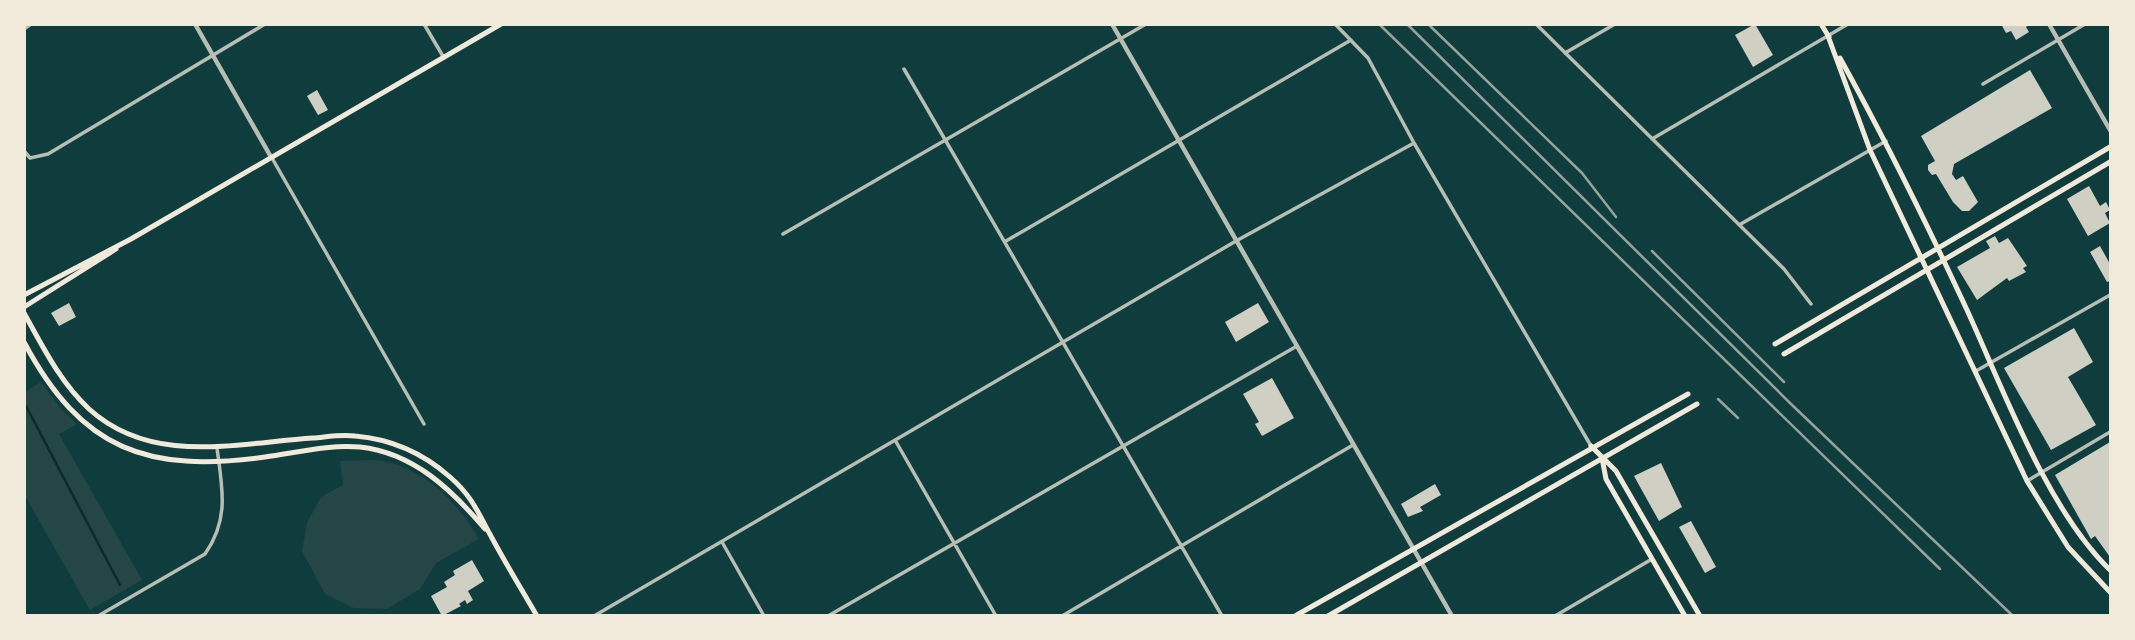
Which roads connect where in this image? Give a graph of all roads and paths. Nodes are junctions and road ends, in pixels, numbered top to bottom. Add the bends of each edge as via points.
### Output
1 (32, 24) edge
2 (195, 24) edge
3 (265, 24) edge
4 (424, 24) edge
5 (502, 24) edge
6 (1112, 24) edge
7 (1146, 24) edge
8 (1335, 24) edge
9 (1536, 24) edge
10 (1615, 24) edge
11 (1821, 24) edge
12 (1848, 24) edge
13 (2049, 24) edge
14 (2085, 24) edge
15 (24, 29) edge
16 (1828, 36) junction
17 (1120, 39) junction
18 (1351, 40) junction
19 (2058, 40) junction
20 (1565, 53) junction
21 (212, 54) junction
22 (443, 58) junction
23 (904, 69) dead end
24 (1983, 84) dead end
25 (2110, 131) edge
26 (946, 139) junction
27 (1652, 139) junction
28 (1179, 141) junction
29 (1886, 141) junction
30 (1413, 142) junction
31 (2110, 147) edge
32 (1870, 150) junction
33 (24, 151) edge
34 (271, 156) junction
35 (2110, 162) edge
36 (1739, 225) junction
37 (783, 234) dead end
38 (131, 239) junction
39 (1006, 241) junction
40 (1236, 241) junction
41 (1937, 248) junction
42 (1922, 256) junction
43 (1943, 261) junction
44 (1928, 270) junction
45 (24, 295) edge
46 (2110, 295) edge
47 (1811, 304) dead end
48 (24, 310) edge
49 (1064, 341) junction
50 (24, 342) edge
51 (1775, 344) dead end
52 (1297, 346) junction
53 (1784, 354) dead end
54 (1990, 363) junction
55 (1976, 371) junction
56 (1688, 394) dead end
57 (1697, 404) dead end
58 (424, 424) dead end
59 (2110, 432) edge
60 (895, 440) junction
61 (1124, 445) junction
62 (1353, 445) junction
63 (1591, 446) junction
64 (217, 448) junction
65 (1602, 458) junction
66 (219, 463) junction
67 (2043, 471) junction
68 (2027, 481) junction
69 (489, 534) junction
70 (722, 542) junction
71 (954, 542) junction
72 (1182, 545) junction
73 (1412, 547) junction
74 (1652, 559) junction
75 (1421, 562) junction
76 (2110, 570) edge
77 (2110, 592) edge
78 (98, 615) edge
79 (537, 615) edge
80 (594, 615) edge
81 (764, 615) edge
82 (828, 615) edge
83 (996, 615) edge
84 (1062, 615) edge
85 (1222, 615) edge
86 (1294, 615) edge
87 (1328, 615) edge
88 (1452, 615) edge
89 (1555, 615) edge
90 (1685, 615) edge
91 (1700, 615) edge

1 - 15 street
2 - 21 street
3 - 21 street
4 - 22 street
5 - 22 main road
6 - 17 street
7 - 17 street
8 - 18 street
9 - 20 street
10 - 20 street
11 - 16 main road
12 - 16 street
13 - 19 street
14 - 19 street
16 - 27 street
16 - 29 main road
16 - 32 main road
17 - 26 street
17 - 28 street
18 - 28 street
18 - 30 street via 1368,58
19 - 24 street
19 - 25 street
20 - 27 street
21 - 33 street via 48,154 30,158
21 - 34 street
22 - 34 main road
23 - 26 street
26 - 37 street
26 - 39 street
27 - 36 street
28 - 39 street
28 - 40 street
29 - 32 street
29 - 41 main road
30 - 40 street
30 - 63 street
31 - 41 main road
32 - 36 street
32 - 42 main road
34 - 38 main road
34 - 58 street
35 - 43 main road
36 - 47 street via 1784,269
38 - 45 main road
38 - 48 main road
39 - 49 street
40 - 49 street
40 - 52 street
41 - 42 main road
41 - 43 main road
42 - 44 main road
42 - 51 main road
43 - 44 main road
43 - 54 main road
44 - 53 main road
44 - 55 main road
46 - 54 street
48 - 64 main road via 68,387 114,427 142,440 176,447
49 - 60 street
49 - 61 street
50 - 66 main road via 58,397 109,440 159,460
52 - 61 street
52 - 62 street
54 - 55 street
54 - 67 main road
55 - 68 main road
56 - 63 main road
57 - 65 main road
59 - 67 street
60 - 70 street
60 - 71 street
61 - 71 street
61 - 72 street
62 - 72 street
62 - 73 street
63 - 65 main road
63 - 73 main road
64 - 66 street
64 - 69 main road via 353,435 379,440 410,450 450,477 480,510
65 - 74 main road via 1606,479
65 - 75 main road
65 - 91 main road via 1616,471
66 - 69 main road via 359,447 382,452 402,459 452,491
66 - 78 street via 222,516 205,554
67 - 68 street
67 - 76 main road via 2082,538
68 - 77 main road via 2068,547
69 - 79 main road
70 - 80 street
70 - 81 street
71 - 82 street
71 - 83 street
72 - 84 street
72 - 85 street
73 - 75 street
73 - 86 main road
74 - 89 street
74 - 90 main road
75 - 87 main road
75 - 88 street

